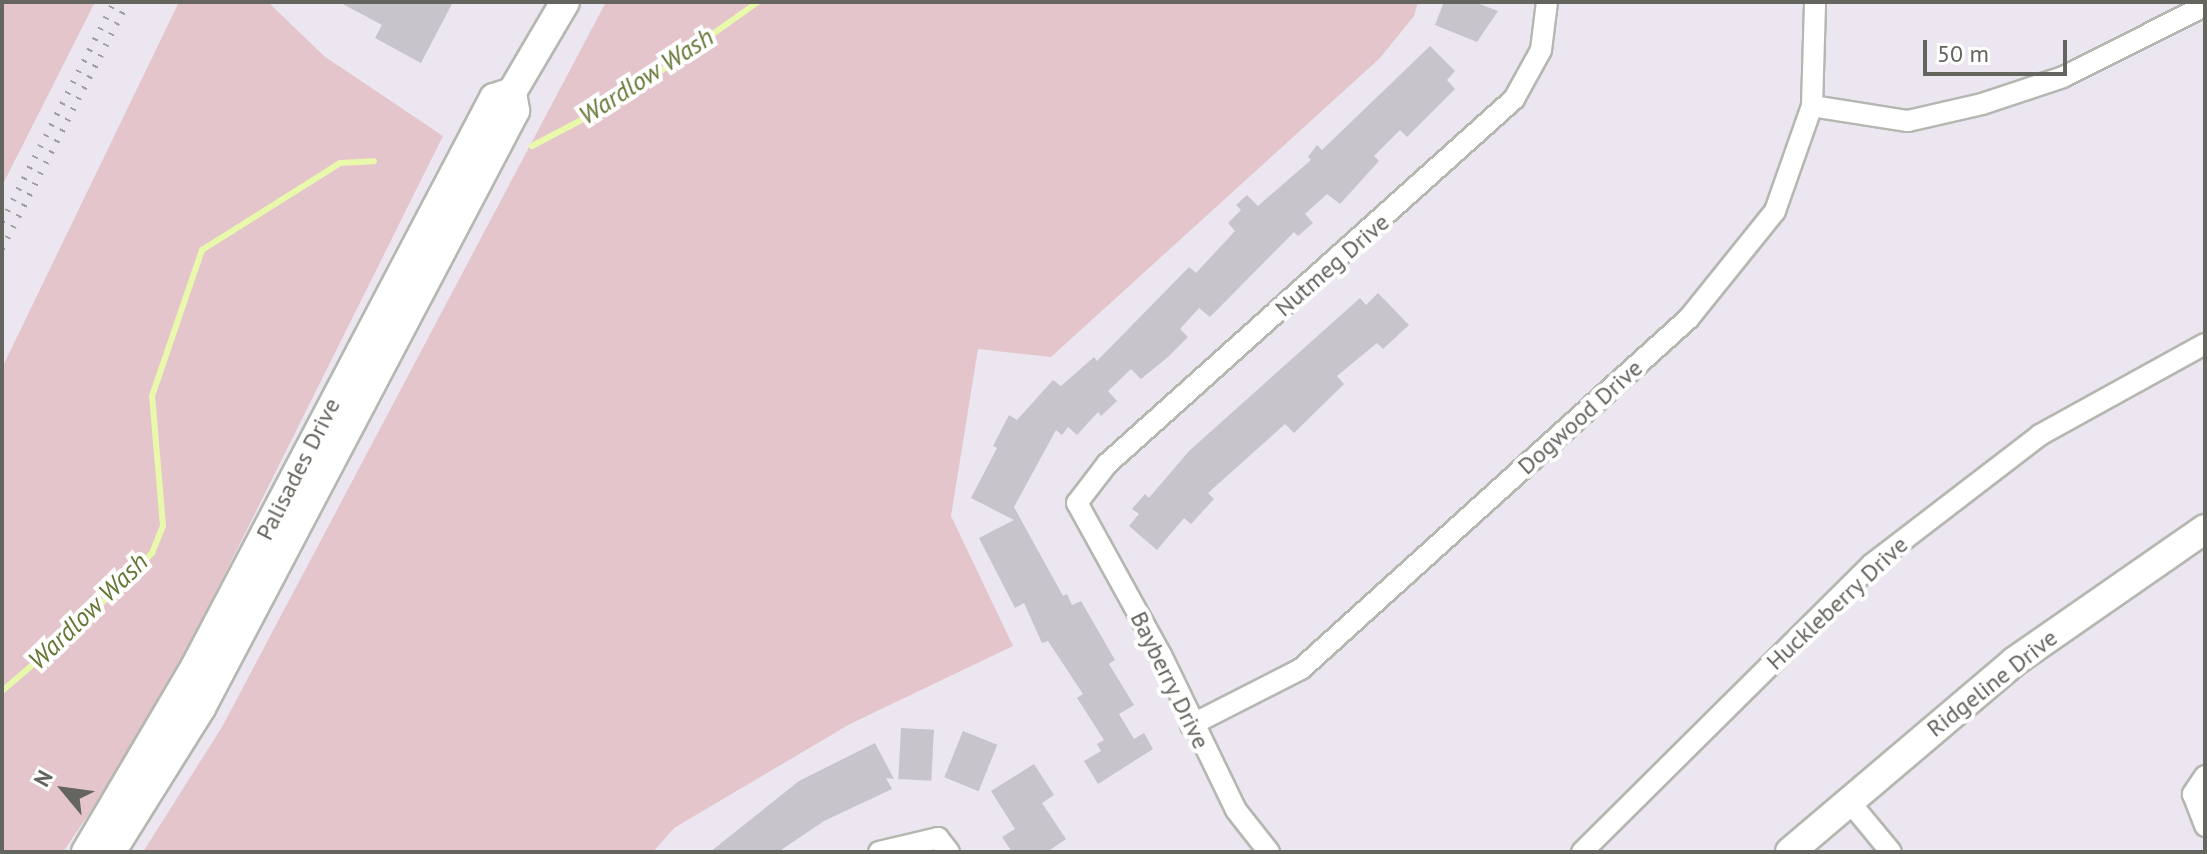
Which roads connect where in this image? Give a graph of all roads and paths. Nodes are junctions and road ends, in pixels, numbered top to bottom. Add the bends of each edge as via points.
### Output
1 (565, 2) edge
2 (1547, 2) edge
3 (1815, 2) edge
4 (2205, 6) edge
5 (512, 92) junction
6 (1812, 106) junction
7 (2205, 344) edge
8 (1077, 503) joint
9 (2205, 529) edge
10 (1191, 725) junction
11 (2205, 776) edge
12 (1848, 800) junction
13 (2205, 826) edge
14 (944, 845) edge
15 (86, 852) edge
16 (111, 852) edge
17 (879, 852) edge
18 (1269, 852) edge
19 (1582, 852) edge
20 (1790, 852) edge
21 (1891, 852) edge

1 - 5 street, Palisades Drive
2 - 8 street, Nutmeg Drive via 1541,50 1514,99 1107,464
3 - 6 street, Dogwood Drive
4 - 6 street via 2063,77 1982,104 1908,121
5 - 15 street, Palisades Drive via 494,98 195,667
5 - 16 street, Palisades Drive via 515,111 201,708
6 - 10 street, Dogwood Drive via 1775,211 1689,318 1301,669
7 - 19 street, Huckleberry Drive via 2040,435 1872,564
8 - 10 street, Bayberry Drive via 1161,655
9 - 12 street, Ridgeline Drive via 2015,661
10 - 18 street, Bayberry Drive via 1236,810
11 - 13 street via 2193,794
12 - 20 street, Ridgeline Drive
12 - 21 street
14 - 17 street

